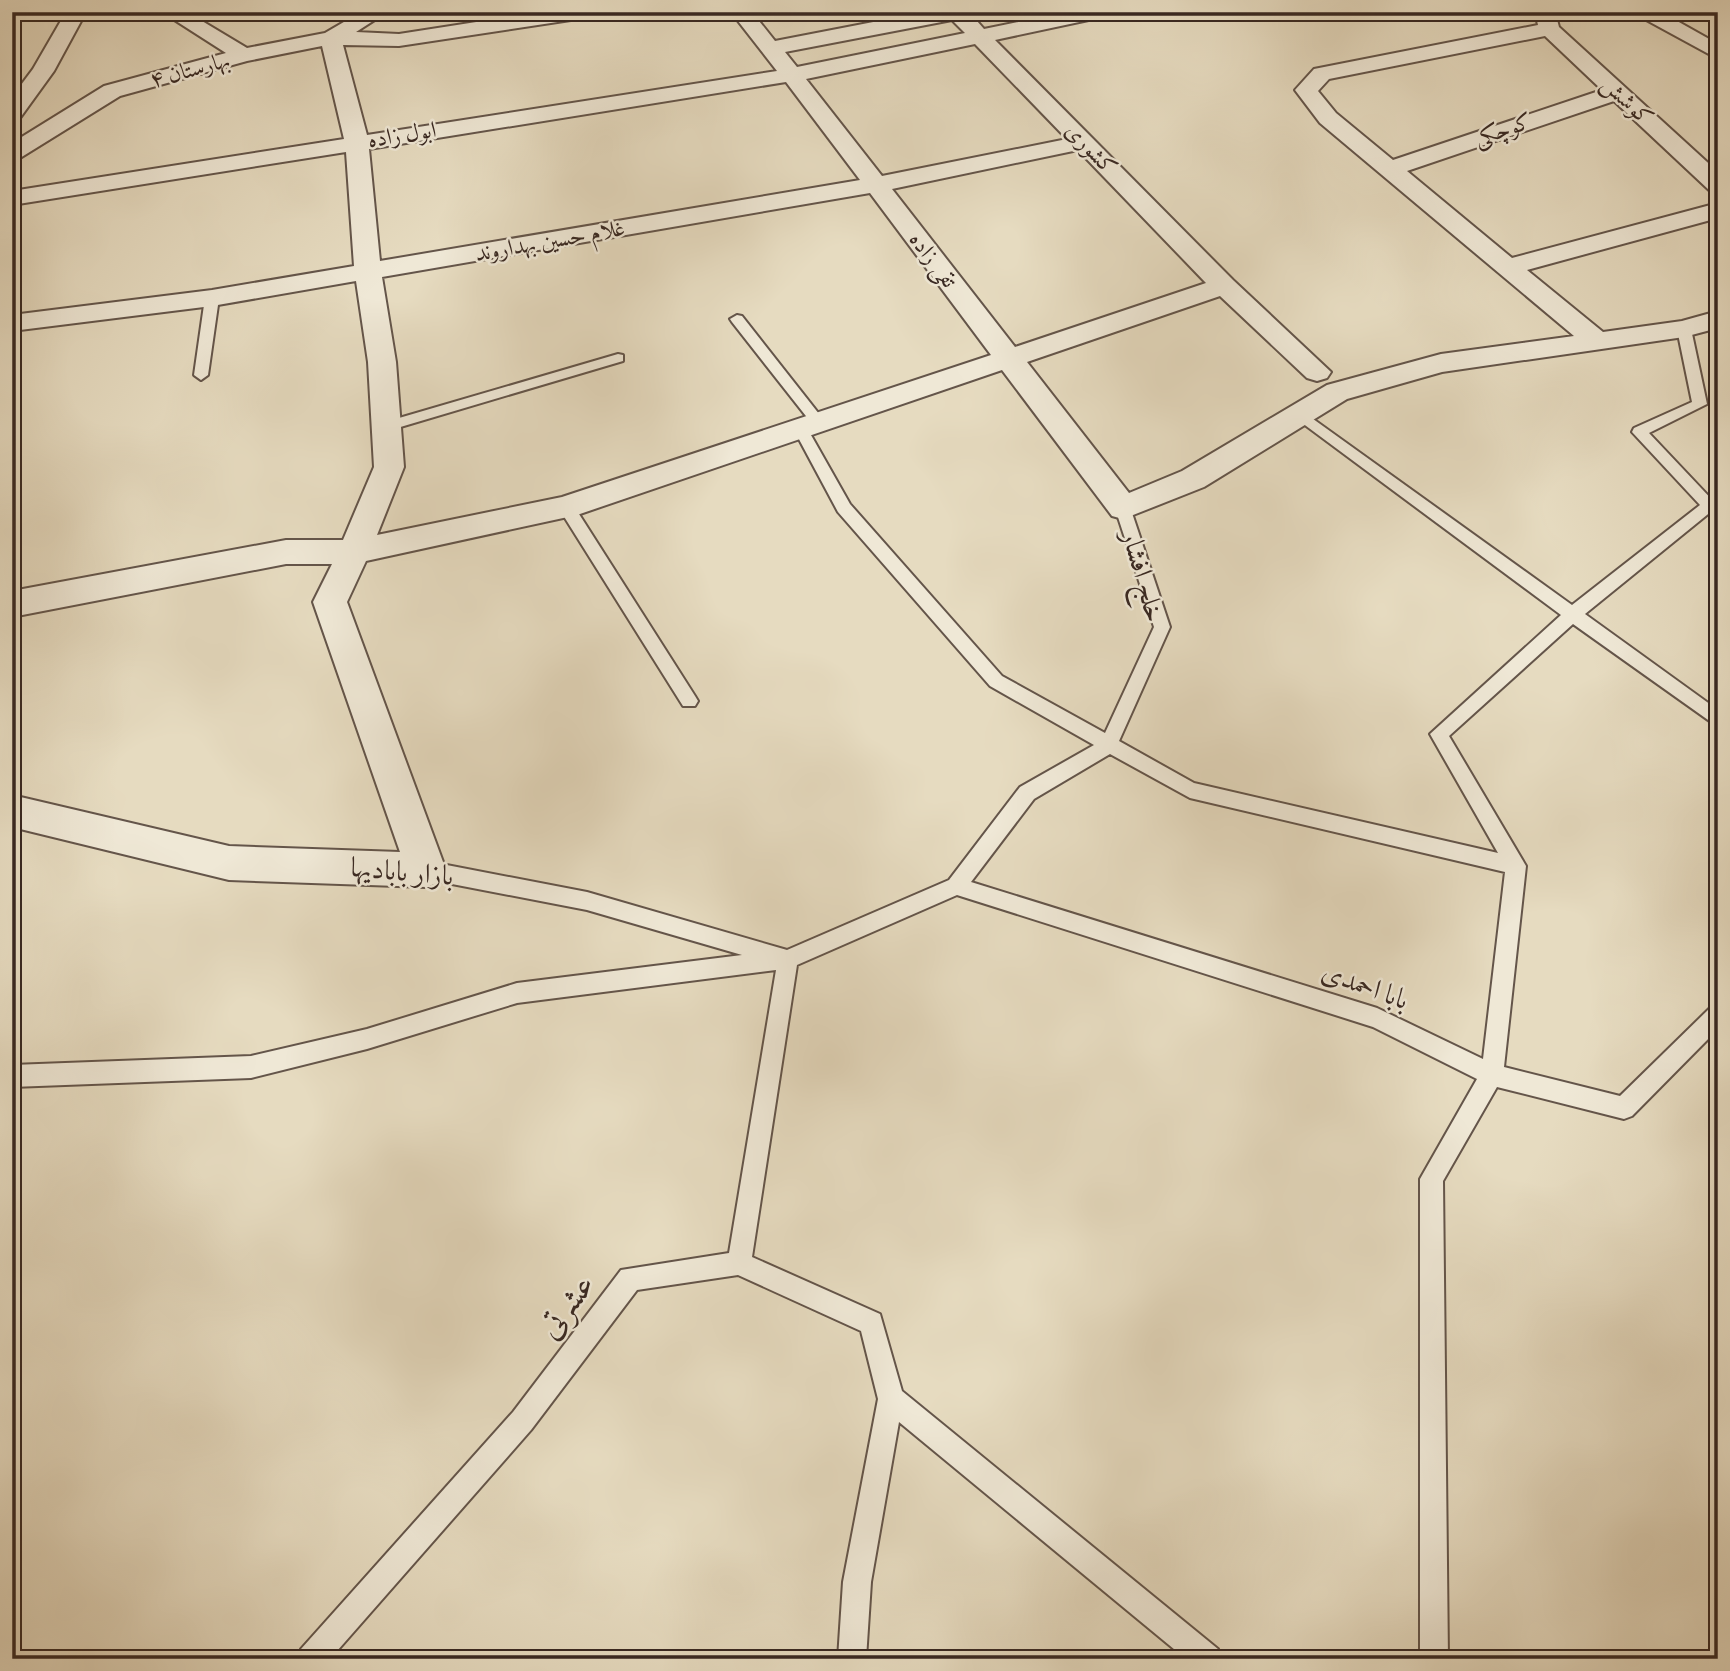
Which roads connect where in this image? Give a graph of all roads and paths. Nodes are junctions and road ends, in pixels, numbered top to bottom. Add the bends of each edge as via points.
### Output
1 (76, 12) edge
2 (172, 12) edge
3 (377, 12) edge
4 (584, 12) edge
5 (741, 12) edge
6 (957, 12) edge
7 (1098, 12) edge
8 (1646, 12) edge
9 (1547, 20) edge
10 (981, 36) junction
11 (331, 38) junction
12 (771, 48) junction
13 (1718, 53) edge
14 (244, 55) junction
15 (792, 75) junction
16 (1617, 92) junction
17 (12, 113) edge
18 (357, 142) junction
19 (1084, 142) junction
20 (12, 153) edge
21 (1390, 169) junction
22 (1718, 184) edge
23 (875, 185) junction
24 (12, 198) edge
25 (1718, 210) edge
26 (1507, 267) junction
27 (368, 271) junction
28 (1224, 286) junction
29 (212, 298) junction
30 (737, 319) dead end
31 (1718, 319) edge
32 (12, 324) edge
33 (1684, 329) junction
34 (1597, 341) junction
35 (1008, 358) junction
36 (618, 359) dead end
37 (1317, 372) dead end
38 (201, 376) dead end
39 (1297, 414) junction
40 (809, 425) junction
41 (387, 426) junction
42 (566, 507) junction
43 (1123, 508) junction
44 (1714, 510) edge
45 (354, 552) junction
46 (12, 604) edge
47 (1573, 614) junction
48 (690, 701) dead end
49 (1718, 720) edge
50 (1108, 746) junction
51 (12, 811) edge
52 (1516, 866) junction
53 (426, 870) junction
54 (956, 886) junction
55 (788, 959) junction
56 (1718, 1014) edge
57 (1492, 1075) junction
58 (12, 1076) edge
59 (738, 1263) junction
60 (891, 1399) junction
61 (311, 1659) edge
62 (852, 1659) edge
63 (1208, 1659) edge
64 (1434, 1659) edge

1 - 17 street via 43,71
2 - 14 street
3 - 11 street, بهارستان ۴
4 - 11 street via 399,40
5 - 12 street, تقی زاده
6 - 10 street, کشوری
6 - 12 street
7 - 10 street, ابول زاده
8 - 13 street
9 - 16 street, کوشش
9 - 21 street via 1322,74 1306,90 1328,118
10 - 15 street, ابول زاده
10 - 19 street, کشوری
11 - 14 street, بهارستان ۴
11 - 18 street
12 - 15 street, تقی زاده
14 - 20 street, بهارستان ۴ via 112,90
15 - 18 street, ابول زاده
15 - 23 street, تقی زاده
16 - 21 street, کوچکی
16 - 22 street, کوشش
18 - 24 street, ابول زاده
18 - 27 street
19 - 23 street, غلام حسین بهداروند
19 - 28 street, کشوری
21 - 26 street
23 - 27 street, غلام حسین بهداروند
23 - 35 street, تقی زاده
25 - 26 street
26 - 34 street
27 - 29 street, غلام حسین بهداروند
27 - 41 street
28 - 35 street
28 - 37 street, کشوری
29 - 32 street, غلام حسین بهداروند
29 - 38 lane
30 - 40 lane
31 - 33 street, خلج افشار
33 - 34 street, خلج افشار
33 - 44 lane via 1700,404 1639,432
34 - 39 street, خلج افشار via 1441,363 1337,392
35 - 40 street
35 - 43 street, تقی زاده
36 - 41 lane
39 - 43 street, خلج افشار via 1193,480
39 - 47 lane
40 - 42 street
40 - 50 lane via 844,508 996,681
41 - 45 street via 389,467
42 - 45 street
42 - 48 lane
43 - 50 lane, خلج افشار via 1162,627
44 - 47 lane
45 - 46 street via 286,552
45 - 53 street via 330,602
47 - 49 lane
47 - 52 lane via 1439,734
50 - 52 lane via 1190,790
50 - 54 lane via 1027,793
51 - 53 street, بازار بابادیها via 229,863
52 - 57 lane
53 - 55 lane, بازار بابادیها via 587,901
54 - 55 lane
54 - 57 lane, بابا احمدی via 1377,1018
55 - 58 lane via 517,993 367,1039 251,1067
55 - 59 lane
56 - 57 lane, بابا احمدی via 1624,1108
57 - 64 lane via 1430,1179
59 - 60 lane via 871,1323
59 - 61 lane, عشرتی via 630,1279 522,1421
60 - 62 lane via 856,1582
60 - 63 lane

